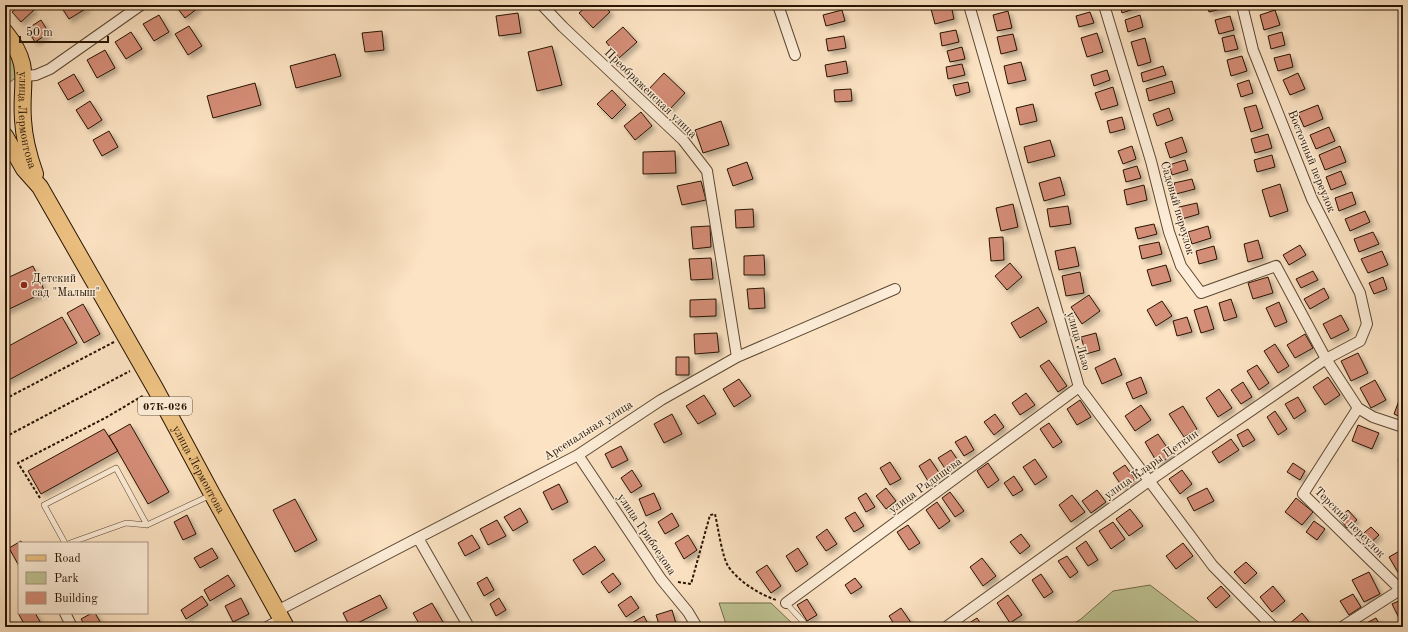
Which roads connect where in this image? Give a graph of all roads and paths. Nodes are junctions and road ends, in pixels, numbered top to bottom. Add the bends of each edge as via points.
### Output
1 (141, 5) edge
2 (542, 5) edge
3 (778, 5) edge
4 (969, 5) edge
5 (1104, 5) edge
6 (1242, 5) edge
7 (5, 32) edge
8 (795, 56) dead end
9 (24, 76) junction
10 (5, 136) edge
11 (40, 187) junction
12 (895, 289) dead end
13 (1367, 324) joint
14 (126, 337) junction
15 (737, 358) junction
16 (1326, 359) junction
17 (142, 364) junction
18 (1079, 387) junction
19 (155, 388) junction
20 (5, 399) edge
21 (1358, 408) junction
22 (1403, 427) edge
23 (5, 438) edge
24 (578, 455) junction
25 (1148, 481) junction
26 (212, 494) junction
27 (44, 505) junction
28 (147, 525) junction
29 (418, 538) junction
30 (64, 542) edge
31 (73, 542) edge
32 (691, 584) dead end
33 (1402, 589) edge
34 (786, 603) junction
35 (66, 614) edge
36 (282, 619) edge
37 (72, 627) edge
38 (267, 627) edge
39 (470, 627) edge
40 (697, 627) edge
41 (808, 627) edge
42 (946, 627) edge
43 (1273, 627) edge
44 (1342, 627) edge

1 - 9 street via 50,69 36,75
2 - 15 street, Преображенская улица via 683,140 707,171
3 - 8 street
4 - 18 street, улица Лазо
5 - 16 street, Садовый переулок via 1181,266 1201,293 1276,266
6 - 13 street, Восточный переулок via 1253,50 1309,192 1360,293
7 - 9 main road, улица Лермонтова / 07К-026 via 20,54
9 - 11 main road, улица Лермонтова / 07К-026 via 24,133
10 - 11 main road, улица Лермонтова / 07К-026 via 24,169
11 - 14 main road, улица Лермонтова / 07К-026
12 - 15 street, Арсенальная улица
13 - 16 street, улица Клары Цеткин via 1360,341
14 - 17 main road, улица Лермонтова / 07К-026
14 - 20 path
15 - 24 street, Арсенальная улица via 661,400
16 - 21 street, Садовый переулок
16 - 25 street, улица Клары Цеткин
17 - 19 main road, улица Лермонтова / 07К-026
17 - 23 path
18 - 25 street, улица Лазо
18 - 34 street, улица Радищева
19 - 26 main road, улица Лермонтова / 07К-026
19 - 27 path via 18,463
21 - 22 street, Садовый переулок via 1373,417
21 - 33 street, Терский переулок via 1303,494
24 - 29 street, Арсенальная улица
24 - 40 street, улица Грибоедова via 661,579
25 - 42 street, улица Клары Цеткин
25 - 43 street, улица Лазо via 1213,566
26 - 28 lane
26 - 36 main road, улица Лермонтова / 07К-026
27 - 28 lane via 116,468
27 - 30 lane
28 - 31 lane via 126,523
29 - 36 street, Арсенальная улица
29 - 39 street
32 - 34 path via 710,515 715,514 728,565 737,577 763,595
33 - 44 street
34 - 41 lane
35 - 37 street
36 - 38 street, Арсенальная улица

